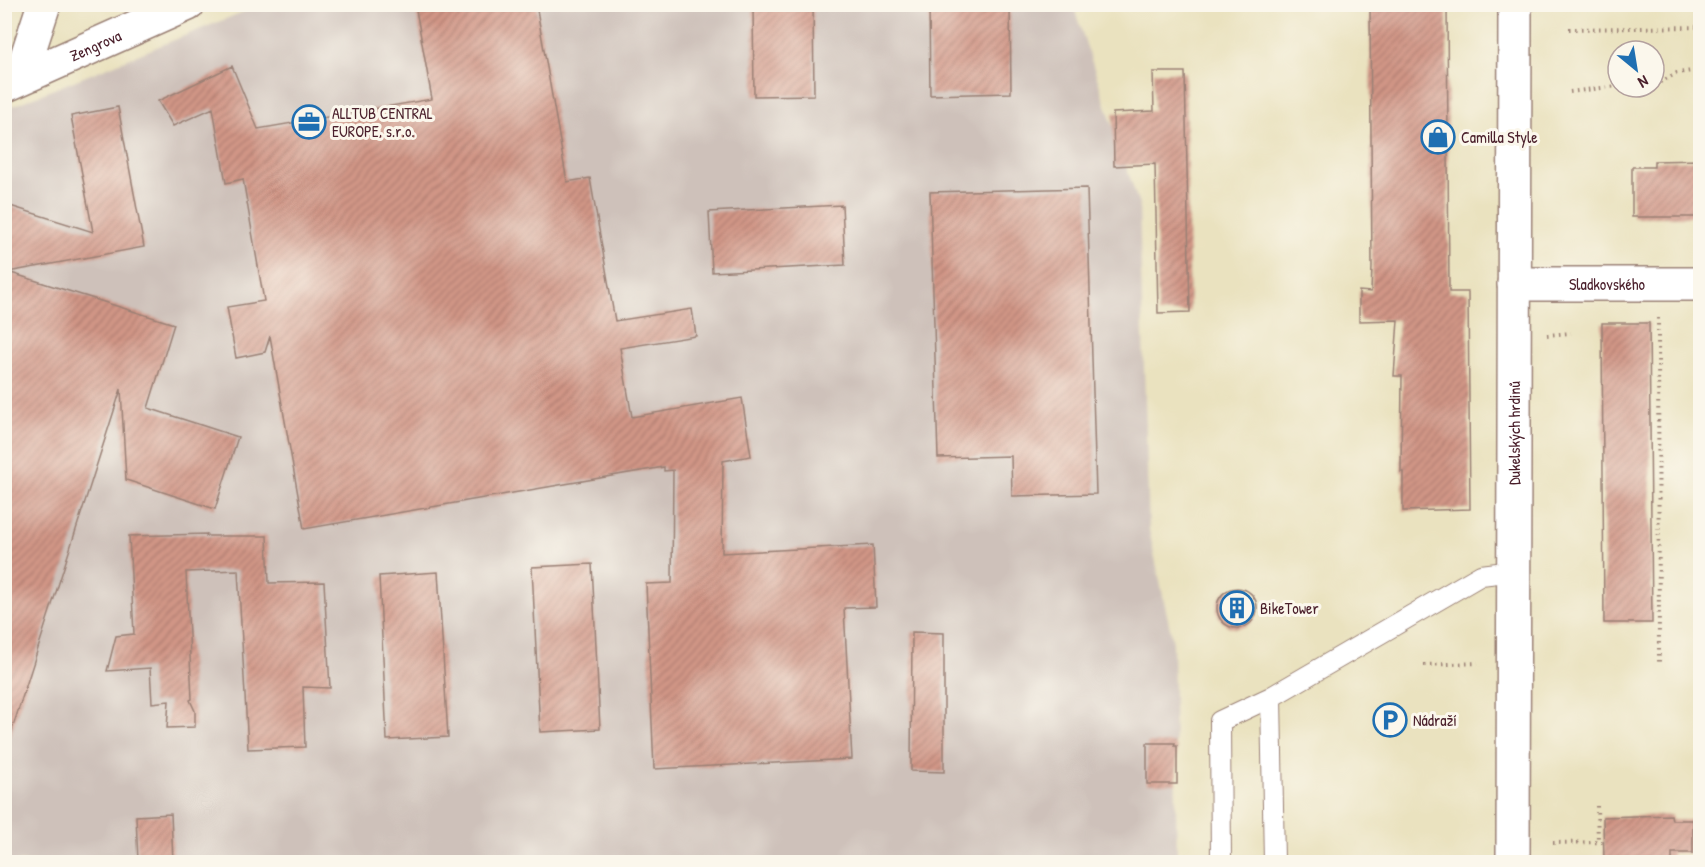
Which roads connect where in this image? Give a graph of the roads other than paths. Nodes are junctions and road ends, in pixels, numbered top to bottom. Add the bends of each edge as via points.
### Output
1 (45, 4) edge
2 (188, 4) edge
3 (1515, 4) edge
4 (142, 16) edge
5 (12, 82) edge
6 (1514, 284) junction
7 (1701, 284) edge
8 (1514, 570) junction
9 (1271, 697) junction
10 (1221, 862) edge
11 (1274, 862) edge
12 (1513, 862) edge

1 - 5 street
2 - 4 street, Zengrova
3 - 6 street, Dukelských hrdinů
4 - 5 street, Zengrova
6 - 7 street, Sladkovského
6 - 8 street, Dukelských hrdinů
8 - 9 lane via 1481,575
8 - 12 street, Dukelských hrdinů
9 - 10 lane via 1220,721
9 - 11 lane

